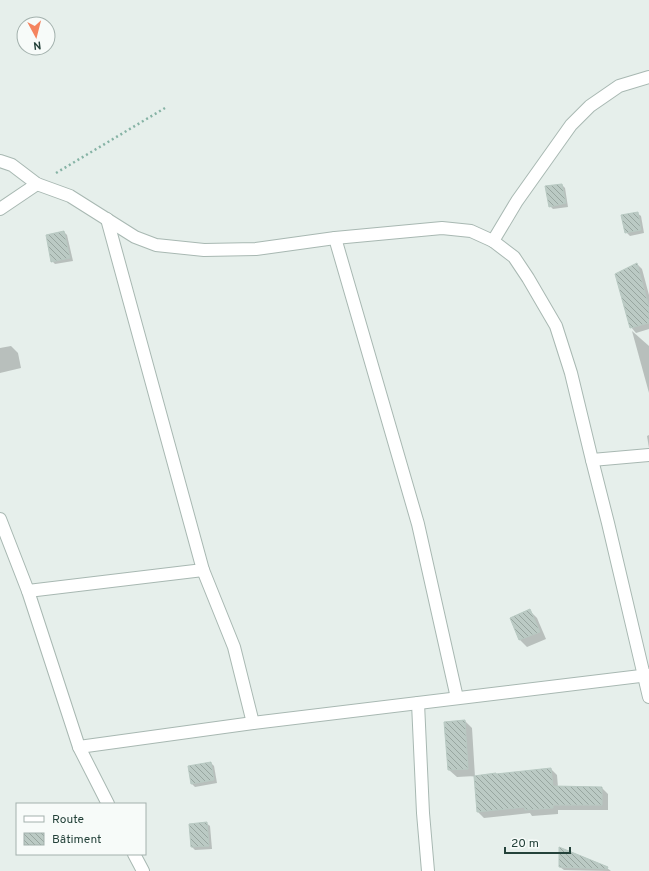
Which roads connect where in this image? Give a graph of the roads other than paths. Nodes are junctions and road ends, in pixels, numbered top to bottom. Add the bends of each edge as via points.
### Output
1 (649, 77) edge
2 (0, 161) edge
3 (37, 184) junction
4 (0, 209) edge
5 (107, 219) junction
6 (335, 238) junction
7 (493, 241) junction
8 (649, 455) edge
9 (592, 460) junction
10 (0, 519) edge
11 (203, 570) junction
12 (28, 591) junction
13 (646, 676) edge
14 (649, 697) edge
15 (457, 698) junction
16 (418, 703) junction
17 (253, 723) junction
18 (79, 746) junction
19 (108, 803) edge
20 (135, 855) edge
21 (143, 871) edge
22 (428, 871) edge

1 - 7 street via 619,86 590,106 571,126 517,201
2 - 3 street via 12,165
3 - 4 street
3 - 5 street via 70,196
5 - 6 street via 136,237 156,245 204,250 256,249
5 - 11 street
6 - 7 street via 442,228 471,231
6 - 15 street via 418,524
7 - 9 street via 514,257 556,326 571,372
8 - 9 street
9 - 13 street
10 - 12 street
11 - 12 street
11 - 17 street via 234,647
12 - 18 street
13 - 14 street
13 - 15 street
15 - 16 street
16 - 17 street
16 - 22 street
17 - 18 street
18 - 19 street
20 - 21 street

